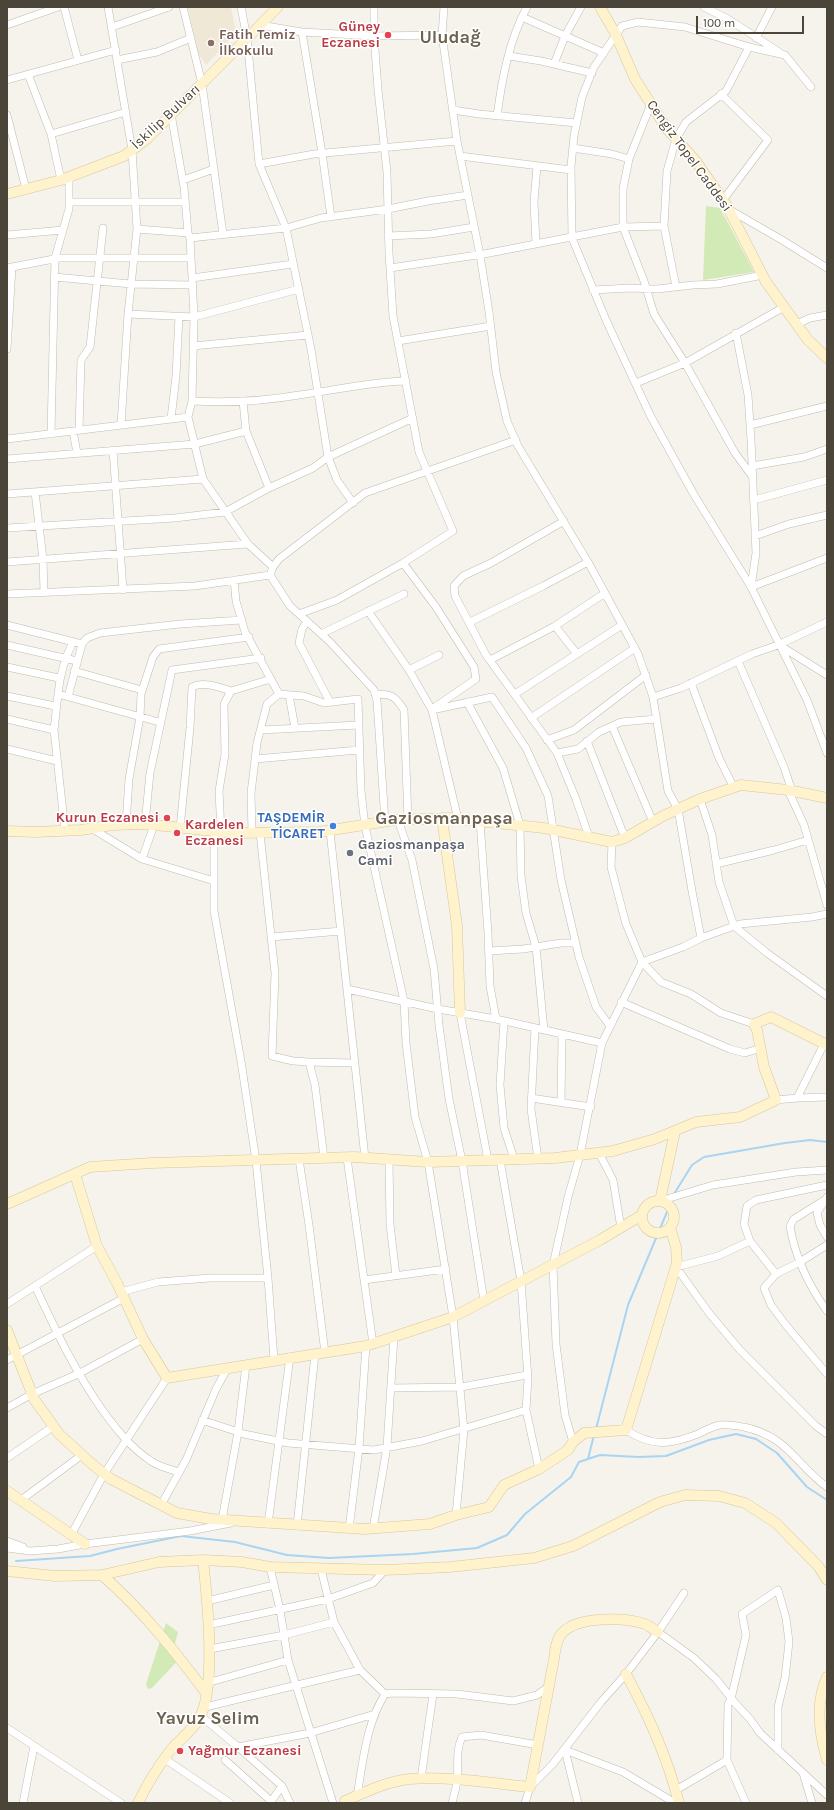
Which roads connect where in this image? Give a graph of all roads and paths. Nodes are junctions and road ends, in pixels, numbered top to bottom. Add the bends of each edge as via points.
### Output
1 (58, 7) edge
2 (64, 7) edge
3 (108, 7) edge
4 (169, 7) edge
5 (183, 7) edge
6 (241, 7) edge
7 (278, 7) edge
8 (374, 7) edge
9 (444, 7) edge
10 (527, 7) edge
11 (581, 7) edge
12 (600, 7) edge
13 (704, 7) edge
14 (772, 7) edge
15 (522, 17) junction
16 (7, 25) edge
17 (260, 25) junction
18 (112, 27) junction
19 (302, 32) junction
20 (616, 33) junction
21 (442, 35) junction
22 (374, 36) junction
23 (565, 36) junction
24 (191, 38) junction
25 (247, 38) junction
26 (756, 38) junction
27 (749, 47) junction
28 (116, 50) junction
29 (604, 53) junction
30 (785, 55) junction
31 (509, 56) junction
32 (78, 60) junction
33 (117, 60) junction
34 (554, 64) junction
35 (592, 73) junction
36 (28, 74) junction
37 (7, 80) edge
38 (202, 84) junction
39 (811, 87) dead end
40 (721, 94) junction
41 (651, 104) junction
42 (453, 110) junction
43 (126, 112) junction
44 (171, 114) junction
45 (7, 115) edge
46 (497, 116) junction
47 (576, 123) junction
48 (51, 134) junction
49 (676, 139) junction
50 (457, 141) junction
51 (384, 147) junction
52 (573, 148) junction
53 (132, 150) junction
54 (322, 153) junction
55 (460, 156) junction
56 (629, 159) junction
57 (259, 164) junction
58 (537, 166) junction
59 (214, 169) junction
60 (571, 170) junction
61 (65, 179) junction
62 (183, 180) junction
63 (26, 189) junction
64 (7, 194) edge
65 (468, 195) junction
66 (723, 200) junction
67 (69, 202) junction
68 (185, 202) junction
69 (135, 203) junction
70 (388, 210) junction
71 (729, 210) junction
72 (331, 217) junction
73 (664, 226) junction
74 (623, 227) junction
75 (103, 228) dead end
76 (286, 228) junction
77 (474, 228) junction
78 (137, 229) junction
79 (63, 230) junction
80 (223, 234) junction
81 (7, 235) edge
82 (189, 235) junction
83 (388, 236) junction
84 (572, 238) junction
85 (536, 244) junction
86 (480, 255) junction
87 (100, 257) junction
88 (55, 258) junction
89 (134, 258) junction
90 (191, 258) junction
91 (293, 264) junction
92 (9, 268) edge
93 (390, 268) junction
94 (827, 268) edge
95 (763, 275) junction
96 (54, 277) junction
97 (97, 281) junction
98 (192, 281) junction
99 (131, 284) junction
100 (676, 287) junction
101 (646, 288) junction
102 (299, 289) junction
103 (593, 290) junction
104 (784, 306) junction
105 (128, 314) junction
106 (827, 315) edge
107 (179, 316) junction
108 (194, 317) junction
109 (797, 324) junction
110 (491, 326) junction
111 (736, 333) junction
112 (308, 335) junction
113 (398, 340) junction
114 (193, 346) junction
115 (7, 349) edge
116 (827, 358) edge
117 (685, 363) junction
118 (406, 381) junction
119 (636, 383) junction
120 (318, 392) junction
121 (192, 401) junction
122 (243, 401) junction
123 (827, 406) edge
124 (188, 417) junction
125 (413, 418) junction
126 (171, 419) junction
127 (750, 425) junction
128 (121, 426) junction
129 (76, 431) junction
130 (246, 431) junction
131 (51, 434) junction
132 (7, 439) edge
133 (516, 440) junction
134 (195, 444) junction
135 (827, 449) edge
136 (112, 450) junction
137 (77, 453) junction
138 (328, 457) junction
139 (7, 458) edge
140 (752, 466) junction
141 (427, 472) junction
142 (752, 476) junction
143 (203, 479) junction
144 (827, 480) edge
145 (116, 486) junction
146 (269, 488) junction
147 (35, 492) junction
148 (7, 494) edge
149 (754, 500) junction
150 (353, 503) junction
151 (225, 512) junction
152 (827, 515) edge
153 (119, 521) junction
154 (564, 521) junction
155 (38, 526) junction
156 (7, 528) edge
157 (755, 536) junction
158 (248, 544) junction
159 (121, 554) junction
160 (827, 558) edge
161 (43, 559) junction
162 (7, 562) edge
163 (588, 562) junction
164 (403, 563) junction
165 (273, 567) junction
166 (270, 575) junction
167 (234, 580) junction
168 (751, 587) junction
169 (123, 590) junction
170 (44, 593) junction
171 (605, 593) junction
172 (7, 594) edge
173 (404, 594) dead end
174 (368, 611) junction
175 (299, 614) junction
176 (242, 620) junction
177 (307, 621) junction
178 (470, 622) junction
179 (827, 622) edge
180 (7, 625) edge
181 (622, 625) junction
182 (555, 626) junction
183 (321, 634) junction
184 (249, 637) junction
185 (73, 642) junction
186 (82, 644) junction
187 (7, 645) edge
188 (778, 645) junction
189 (635, 648) junction
190 (577, 654) junction
191 (439, 655) dead end
192 (65, 658) junction
193 (261, 658) junction
194 (490, 660) junction
195 (77, 661) junction
196 (738, 661) junction
197 (7, 667) edge
198 (409, 670) junction
199 (74, 671) junction
200 (646, 675) junction
201 (827, 675) edge
202 (59, 678) junction
203 (271, 679) junction
204 (691, 683) junction
205 (142, 690) junction
206 (231, 691) junction
207 (58, 694) junction
208 (279, 694) junction
209 (375, 694) junction
210 (515, 694) junction
211 (289, 695) junction
212 (7, 696) edge
213 (68, 696) junction
214 (653, 697) junction
215 (330, 702) junction
216 (467, 702) junction
217 (55, 706) junction
218 (432, 710) junction
219 (140, 717) junction
220 (531, 718) junction
221 (7, 719) edge
222 (656, 719) junction
223 (159, 722) junction
224 (358, 725) junction
225 (612, 726) junction
226 (295, 728) junction
227 (54, 730) junction
228 (260, 730) junction
229 (547, 740) junction
230 (587, 741) junction
231 (7, 750) edge
232 (359, 750) junction
233 (827, 752) edge
234 (557, 753) junction
235 (255, 759) junction
236 (57, 761) junction
237 (734, 788) junction
238 (790, 791) junction
239 (827, 798) edge
240 (700, 799) junction
241 (678, 809) junction
242 (442, 818) junction
243 (458, 819) junction
244 (403, 820) junction
245 (480, 821) junction
246 (385, 822) junction
247 (653, 822) junction
248 (126, 824) junction
249 (150, 824) junction
250 (520, 825) junction
251 (365, 826) junction
252 (91, 828) junction
253 (180, 828) junction
254 (554, 830) junction
255 (7, 831) edge
256 (65, 831) junction
257 (330, 831) junction
258 (217, 832) junction
259 (256, 833) junction
260 (589, 837) junction
261 (625, 838) junction
262 (808, 840) junction
263 (612, 842) junction
264 (142, 859) junction
265 (716, 864) junction
266 (214, 881) junction
267 (827, 905) edge
268 (827, 914) edge
269 (734, 926) junction
270 (342, 931) junction
271 (271, 937) junction
272 (701, 938) junction
273 (576, 943) junction
274 (536, 947) junction
275 (489, 951) junction
276 (642, 962) junction
277 (347, 989) junction
278 (827, 996) edge
279 (404, 1001) junction
280 (621, 1002) junction
281 (438, 1009) junction
282 (460, 1013) junction
283 (496, 1019) junction
284 (504, 1021) junction
285 (754, 1024) junction
286 (610, 1026) junction
287 (535, 1028) junction
288 (544, 1030) junction
289 (562, 1034) junction
290 (602, 1043) junction
291 (825, 1045) edge
292 (761, 1048) junction
293 (309, 1062) junction
294 (354, 1063) junction
295 (827, 1097) edge
296 (531, 1098) junction
297 (797, 1098) junction
298 (776, 1100) junction
299 (561, 1102) junction
300 (591, 1107) junction
301 (675, 1131) junction
302 (599, 1153) junction
303 (580, 1155) junction
304 (324, 1158) junction
305 (347, 1158) junction
306 (365, 1158) junction
307 (299, 1159) junction
308 (514, 1159) junction
309 (538, 1159) junction
310 (389, 1160) junction
311 (488, 1160) junction
312 (500, 1160) junction
313 (256, 1161) junction
314 (462, 1161) junction
315 (428, 1162) junction
316 (86, 1169) junction
317 (827, 1170) edge
318 (75, 1174) junction
319 (827, 1185) edge
320 (7, 1198) edge
321 (825, 1199) edge
322 (660, 1200) junction
323 (7, 1204) edge
324 (642, 1215) junction
325 (621, 1228) junction
326 (670, 1228) junction
327 (824, 1228) edge
328 (827, 1237) edge
329 (750, 1241) junction
330 (827, 1245) edge
331 (96, 1246) junction
332 (800, 1262) junction
333 (553, 1265) junction
334 (676, 1267) junction
335 (446, 1269) junction
336 (776, 1274) junction
337 (396, 1276) junction
338 (268, 1278) junction
339 (364, 1280) junction
340 (521, 1281) junction
341 (35, 1286) junction
342 (122, 1295) junction
343 (484, 1301) junction
344 (7, 1304) edge
345 (827, 1311) edge
346 (453, 1317) junction
347 (7, 1330) edge
348 (57, 1334) junction
349 (394, 1337) junction
350 (143, 1339) junction
351 (370, 1345) junction
352 (320, 1353) junction
353 (18, 1354) junction
354 (290, 1357) junction
355 (7, 1360) edge
356 (274, 1360) junction
357 (246, 1365) junction
358 (227, 1369) junction
359 (78, 1374) junction
360 (528, 1374) junction
361 (827, 1374) edge
362 (167, 1378) junction
363 (461, 1387) junction
364 (391, 1388) junction
365 (32, 1394) junction
366 (7, 1408) edge
367 (526, 1410) junction
368 (202, 1420) junction
369 (54, 1426) junction
370 (464, 1430) junction
371 (626, 1430) junction
372 (238, 1432) junction
373 (827, 1434) edge
374 (125, 1440) junction
375 (279, 1441) junction
376 (573, 1442) junction
377 (307, 1444) junction
378 (387, 1447) junction
379 (359, 1448) junction
380 (82, 1455) junction
381 (7, 1458) edge
382 (539, 1469) junction
383 (179, 1472) junction
384 (104, 1474) junction
385 (827, 1487) edge
386 (7, 1491) edge
387 (21, 1500) junction
388 (161, 1505) junction
389 (456, 1515) junction
390 (222, 1520) junction
391 (239, 1521) junction
392 (268, 1524) junction
393 (297, 1526) junction
394 (349, 1529) junction
395 (373, 1529) junction
396 (71, 1534) junction
397 (7, 1541) edge
398 (84, 1544) junction
399 (7, 1548) edge
400 (30, 1551) junction
401 (203, 1560) junction
402 (270, 1567) junction
403 (321, 1569) junction
404 (385, 1570) junction
405 (7, 1571) edge
406 (102, 1575) junction
407 (827, 1580) edge
408 (274, 1586) junction
409 (684, 1593) dead end
410 (328, 1599) junction
411 (207, 1601) junction
412 (280, 1610) junction
413 (334, 1622) junction
414 (208, 1625) junction
415 (658, 1632) junction
416 (284, 1635) junction
417 (210, 1649) junction
418 (288, 1660) junction
419 (360, 1670) junction
420 (626, 1674) junction
421 (827, 1678) edge
422 (296, 1686) junction
423 (207, 1688) junction
424 (548, 1688) junction
425 (385, 1694) junction
426 (434, 1694) junction
427 (731, 1698) junction
428 (203, 1712) junction
429 (375, 1714) junction
430 (7, 1728) edge
431 (310, 1733) junction
432 (538, 1745) junction
433 (34, 1746) junction
434 (238, 1747) junction
435 (564, 1750) junction
436 (778, 1750) junction
437 (165, 1759) junction
438 (225, 1760) dead end
439 (727, 1760) junction
440 (827, 1760) edge
441 (803, 1773) junction
442 (421, 1779) junction
443 (457, 1780) junction
444 (282, 1786) junction
445 (530, 1787) junction
446 (676, 1790) junction
447 (827, 1795) edge
448 (357, 1796) junction
449 (270, 1802) edge
450 (340, 1802) edge
451 (23, 1803) edge
452 (121, 1803) edge
453 (138, 1803) edge
454 (230, 1803) edge
455 (290, 1803) edge
456 (452, 1803) edge
457 (525, 1803) edge
458 (578, 1803) edge
459 (675, 1803) edge
460 (679, 1803) edge
461 (746, 1803) edge
462 (812, 1803) edge

1 - 16 street
2 - 32 street
3 - 18 street
4 - 18 street
5 - 24 street
6 - 25 street
7 - 17 street, İskilip Bulvarı
8 - 22 street
9 - 21 street
10 - 15 street
11 - 23 street
12 - 20 street, Cengiz Topel Caddesi
13 - 26 street
14 - 26 street
15 - 23 street
15 - 31 street
17 - 19 street
17 - 25 street, İskilip Bulvarı
18 - 28 street
19 - 22 street
19 - 54 street
20 - 27 street via 622,26 638,22 658,24 685,27
20 - 29 street
20 - 41 street, Cengiz Topel Caddesi via 635,79
21 - 22 street
21 - 42 street
22 - 51 street
23 - 29 street
23 - 34 street
24 - 33 street via 157,52
24 - 38 street
25 - 38 street, İskilip Bulvarı
25 - 57 street
26 - 30 street
27 - 30 street
27 - 40 street via 726,91
28 - 32 street
28 - 33 street
29 - 35 street
30 - 39 street
31 - 34 street
31 - 46 street via 501,83
32 - 36 street
33 - 43 street
34 - 35 street
35 - 47 street via 582,97
36 - 37 street
36 - 48 street
38 - 44 street, İskilip Bulvarı
38 - 59 street
40 - 49 street via 686,122
40 - 66 street via 768,140
41 - 49 street, Cengiz Topel Caddesi
41 - 56 street
42 - 46 street
42 - 50 street
43 - 48 street
43 - 53 street
44 - 53 street, İskilip Bulvarı via 148,138
44 - 62 street
45 - 63 street
46 - 47 street
47 - 52 street
48 - 61 street
49 - 66 street, Cengiz Topel Caddesi via 695,160
49 - 73 street via 667,171
50 - 51 street
50 - 55 street
51 - 54 street
51 - 70 street
52 - 56 street
52 - 60 street
53 - 61 street, İskilip Bulvarı via 124,156
53 - 69 street
54 - 57 street
54 - 72 street
55 - 58 street
55 - 65 street
56 - 74 street via 623,189
57 - 76 street
58 - 60 street
58 - 85 street via 534,202
59 - 62 street
59 - 80 street
60 - 84 street
61 - 63 street, İskilip Bulvarı
61 - 67 street
62 - 68 street
63 - 64 street, İskilip Bulvarı
65 - 70 street via 428,200
65 - 77 street
66 - 71 street, Cengiz Topel Caddesi
67 - 69 street
67 - 79 street
68 - 69 street
68 - 82 street
69 - 78 street
70 - 72 street
70 - 83 street
71 - 94 street
71 - 95 street, Cengiz Topel Caddesi
72 - 76 street
73 - 74 street
73 - 100 street
74 - 84 street
74 - 101 street
75 - 87 street
76 - 80 street
76 - 91 street
77 - 83 street
77 - 86 street
78 - 82 street
78 - 89 street
79 - 81 street
79 - 88 street
80 - 82 street
82 - 90 street
83 - 93 street
84 - 85 street
84 - 103 street
85 - 86 street
86 - 93 street
86 - 110 street
87 - 88 street
87 - 89 street
87 - 97 street
88 - 92 street
88 - 96 street
89 - 90 street
89 - 99 street
90 - 98 street
91 - 98 street
91 - 102 street
92 - 115 street
93 - 113 street via 393,316
95 - 100 street via 717,284
95 - 104 street, Cengiz Topel Caddesi
96 - 97 street
96 - 131 street
97 - 99 street
97 - 129 street via 90,347 80,360
98 - 99 street
98 - 108 street
99 - 105 street
100 - 101 street
101 - 103 street
101 - 117 street via 654,314
102 - 108 street
102 - 112 street
103 - 119 street
104 - 109 street, Cengiz Topel Caddesi
104 - 111 street
105 - 107 street
105 - 128 street
106 - 109 street via 810,318
107 - 108 street
107 - 126 street
108 - 114 street
109 - 116 street, Cengiz Topel Caddesi via 808,340
110 - 113 street
110 - 133 street via 502,405
111 - 117 street
111 - 127 street via 748,395
112 - 114 street
112 - 120 street
113 - 118 street
114 - 121 street
117 - 119 street
117 - 142 street via 735,453
118 - 120 street via 380,382
118 - 125 street
119 - 168 street via 650,415 693,493
120 - 122 street
120 - 138 street
121 - 122 street
121 - 124 street
122 - 130 street
123 - 127 street
124 - 126 street
124 - 134 street
125 - 138 street
125 - 141 street via 419,452
126 - 128 street
127 - 140 street
128 - 129 street
129 - 131 street
129 - 137 street
130 - 134 street
130 - 146 street
131 - 132 street
133 - 141 street
133 - 154 street
134 - 136 street
134 - 143 street
135 - 140 street via 804,457
136 - 137 street
136 - 145 street
137 - 139 street
138 - 146 street via 313,468
138 - 150 street via 337,480
140 - 142 street
141 - 150 street via 365,494
141 - 164 street via 453,531
142 - 149 street
143 - 145 street
143 - 151 street
144 - 149 street
145 - 147 street
145 - 153 street
146 - 151 street
147 - 148 street
147 - 155 street
149 - 157 street
150 - 165 street via 279,559
151 - 153 street
151 - 158 street
152 - 157 street
153 - 155 street
153 - 159 street
154 - 163 street
154 - 178 street via 463,576 454,586 455,596
155 - 156 street
155 - 161 street
157 - 168 street via 756,553
158 - 159 street
158 - 165 street
159 - 161 street
159 - 169 street
160 - 168 street
161 - 162 street
161 - 170 street
163 - 171 street
163 - 178 street
164 - 175 street via 337,600
164 - 218 street via 436,607 474,667 476,679
165 - 166 street
166 - 167 street
166 - 175 street via 290,606
167 - 169 street via 195,586
167 - 176 street
168 - 188 street
169 - 170 street
170 - 172 street
171 - 181 street
171 - 182 street
173 - 174 street
174 - 183 street
174 - 198 street
175 - 177 street
176 - 184 street
176 - 186 street via 100,633 87,638
177 - 183 street
177 - 215 street via 299,643
178 - 194 street
179 - 188 street
180 - 185 street
181 - 189 street
181 - 190 street
182 - 190 street
182 - 194 street
183 - 209 street
184 - 193 street
184 - 205 street via 159,649 153,657
185 - 186 street
185 - 192 street
186 - 195 street
187 - 192 street
188 - 196 street
188 - 201 street
188 - 233 street via 807,700
189 - 200 street
189 - 220 street
190 - 210 street
191 - 198 street
192 - 195 street
192 - 202 street
193 - 203 street
193 - 223 street via 172,670
194 - 210 street
195 - 199 street
196 - 204 street
196 - 238 street via 784,767
197 - 202 street
198 - 218 street
199 - 205 street
199 - 213 street
200 - 214 street
200 - 229 street via 574,730
202 - 207 street
203 - 206 street
203 - 208 street
204 - 214 street
204 - 237 street via 719,758
205 - 219 street
206 - 253 street via 197,684 192,687
206 - 258 street via 224,704 225,754 219,790
207 - 213 street
207 - 217 street
208 - 211 street
208 - 228 street via 267,704
209 - 244 street via 386,694 396,698 404,710
209 - 246 street
210 - 220 street
211 - 215 street
211 - 226 street
212 - 217 street
213 - 219 street
214 - 222 street
215 - 224 street via 358,699
216 - 218 street
216 - 250 street via 503,768
216 - 254 street via 492,697 526,748 542,782 548,796
217 - 227 street
218 - 243 street
219 - 223 street
219 - 248 street via 129,779
220 - 229 street
221 - 227 street
222 - 225 street via 621,722
222 - 241 street via 668,791
223 - 249 street via 150,773
224 - 226 street
224 - 232 street
225 - 230 street via 598,732
225 - 247 street
226 - 228 street
227 - 236 street
228 - 235 street
229 - 234 street
230 - 234 street via 578,749
230 - 261 street
231 - 236 street
232 - 235 street
232 - 251 street
234 - 260 street
235 - 259 street via 251,793
236 - 256 street
237 - 238 street via 741,785
237 - 240 street
238 - 239 street
238 - 262 street
240 - 241 street
240 - 265 street via 712,835
241 - 247 street
241 - 272 street
242 - 243 street
242 - 244 street
242 - 282 street via 457,926
243 - 245 street
244 - 246 street
244 - 281 street via 423,907
245 - 250 street
245 - 275 street
246 - 251 street
247 - 261 street
248 - 249 street
248 - 252 street
249 - 253 street
249 - 264 street
250 - 254 street
250 - 274 street via 521,876 526,913
251 - 257 street
251 - 279 street
252 - 256 street
252 - 264 street
253 - 258 street
254 - 260 street
254 - 273 street via 561,880
255 - 256 street
257 - 259 street
257 - 270 street
258 - 259 street
258 - 266 street
259 - 271 street
260 - 263 street
261 - 263 street
262 - 265 street
262 - 267 street
263 - 276 street via 612,867 626,924
264 - 266 street
265 - 269 street via 719,882
266 - 313 street via 214,910
268 - 269 street
269 - 272 street
269 - 278 street
270 - 271 street
270 - 277 street
271 - 293 street via 275,973 272,1056
272 - 276 street
273 - 274 street
273 - 286 street via 596,1006
274 - 275 street
274 - 288 street
275 - 283 street via 490,986
276 - 280 street
276 - 285 street via 661,982 691,994 721,1013
277 - 279 street
277 - 294 street
279 - 281 street
279 - 315 street via 415,1117
280 - 286 street
280 - 292 street via 730,1049 745,1053
281 - 282 street
281 - 314 street via 449,1099
282 - 283 street
282 - 311 street
283 - 284 street
284 - 287 street
284 - 308 street via 500,1084 504,1128
285 - 291 street via 771,1017
285 - 292 street via 758,1030
286 - 290 street
287 - 288 street
287 - 296 street
288 - 289 street
289 - 290 street
289 - 299 street
290 - 300 street
291 - 297 street
292 - 298 street via 764,1067
293 - 294 street
293 - 304 street via 315,1085
294 - 306 street
295 - 297 street
296 - 299 street
296 - 309 street
297 - 298 street
298 - 301 street via 740,1117 696,1122
299 - 300 street
300 - 303 street
301 - 302 street via 654,1140
301 - 322 street
302 - 303 street
302 - 325 street via 613,1180
303 - 309 street
303 - 333 street
304 - 305 street
304 - 307 street
305 - 306 street
305 - 339 street
306 - 310 street
307 - 313 street
307 - 352 street via 309,1225
308 - 309 street
308 - 312 street
310 - 315 street
310 - 337 street via 390,1224
311 - 312 street
311 - 314 street
312 - 340 street
313 - 316 street via 152,1163
313 - 338 street
314 - 315 street
314 - 343 street
315 - 335 street
316 - 318 street
316 - 320 street via 63,1173
317 - 322 street via 796,1172 713,1185
318 - 323 street
318 - 331 street
319 - 329 street via 756,1200 747,1206 744,1224
321 - 327 street via 817,1213
321 - 332 street via 794,1220 790,1226 793,1247
322 - 324 street via 650,1202
322 - 326 street via 672,1209 674,1219
324 - 325 street
324 - 326 street via 644,1224 651,1231 661,1233
325 - 333 street
326 - 334 street via 676,1247
327 - 328 street
329 - 334 street via 718,1256
329 - 336 street
330 - 332 street
331 - 341 street
331 - 342 street
332 - 336 street
332 - 345 street via 817,1297
333 - 340 street
333 - 376 street via 556,1344 565,1415
334 - 371 street
334 - 373 street via 740,1350
335 - 337 street
335 - 346 street
336 - 361 street via 764,1288 771,1305
337 - 339 street
338 - 342 street via 210,1278 158,1282
338 - 356 street
339 - 351 street
340 - 343 street
340 - 360 street
341 - 344 street
341 - 348 street
342 - 348 street
342 - 350 street
343 - 346 street
346 - 349 street
346 - 363 street
347 - 353 street
348 - 353 street
348 - 359 street
349 - 351 street
349 - 364 street
350 - 359 street
350 - 362 street
351 - 352 street
351 - 379 street
352 - 354 street
352 - 377 street
353 - 355 street
353 - 365 street
354 - 356 street
354 - 375 street
356 - 357 street
357 - 358 street
357 - 372 street
358 - 362 street
358 - 368 street
359 - 365 street
359 - 374 street
360 - 363 street
360 - 367 street
362 - 374 street
363 - 364 street
363 - 370 street
364 - 378 street
365 - 366 street
365 - 369 street
367 - 370 street
367 - 382 street
368 - 372 street
368 - 383 street
369 - 380 street
369 - 381 street
370 - 378 street
370 - 389 street
371 - 376 street via 584,1433
371 - 385 street via 639,1439 662,1443 682,1440 719,1425 746,1428 772,1437
372 - 375 street
372 - 390 street
374 - 383 street via 152,1462
374 - 384 street
375 - 377 street
375 - 392 street
376 - 382 street via 568,1450
377 - 379 street
377 - 393 street
378 - 379 street via 374,1450
378 - 395 street
379 - 394 street
380 - 384 street
380 - 387 street
382 - 389 street via 504,1485 490,1507
383 - 388 street
384 - 388 street
384 - 396 street
386 - 387 street
387 - 396 street
388 - 390 street via 177,1513
389 - 395 street via 430,1524
390 - 391 street
391 - 392 street
391 - 398 street via 183,1532
392 - 393 street
393 - 394 street
394 - 395 street
396 - 398 street
397 - 400 street
398 - 400 street
399 - 400 street
401 - 402 street via 242,1562
401 - 406 street via 158,1562
401 - 411 street
402 - 403 street
402 - 408 street
403 - 404 street
403 - 410 street
404 - 407 street via 450,1567 534,1558 573,1546 660,1502 685,1495 719,1496 744,1503 776,1523 819,1567
404 - 410 street via 373,1583
405 - 406 street via 55,1576
406 - 423 street via 129,1599
408 - 411 street
408 - 412 street
409 - 415 street
410 - 412 street
410 - 413 street
411 - 414 street
412 - 414 street
412 - 416 street
413 - 416 street
413 - 419 street
414 - 417 street
415 - 420 street
415 - 424 street via 645,1624 611,1619 571,1626 562,1634 557,1644
415 - 427 street via 694,1658
416 - 417 street
416 - 418 street
417 - 423 street
418 - 422 street
418 - 423 street
419 - 422 street
419 - 425 street
420 - 435 street
420 - 446 street via 652,1725
421 - 440 street via 822,1689 819,1714 821,1741
422 - 428 street
422 - 431 street
423 - 428 street
424 - 426 street via 537,1695 513,1702 457,1694
424 - 432 street
425 - 426 street
425 - 429 street
426 - 442 street
427 - 436 street
427 - 436 street via 746,1635 742,1614 778,1590 786,1618 789,1642 785,1678 778,1707
427 - 439 street via 728,1704
428 - 434 street
428 - 437 street
429 - 431 street
429 - 448 street via 365,1749
430 - 433 street
431 - 434 street
431 - 450 street
432 - 443 street via 481,1735 462,1737 459,1743
432 - 445 street
433 - 451 street
433 - 452 street
434 - 444 street
435 - 445 street
435 - 458 street
435 - 459 street via 623,1772
436 - 441 street
437 - 453 street via 151,1777
437 - 454 street
438 - 449 street
439 - 446 street
439 - 461 street
441 - 447 street
441 - 462 street
442 - 443 street
442 - 448 street via 389,1784
443 - 445 street
443 - 456 street
444 - 449 street
444 - 455 street
445 - 457 street
446 - 460 street
448 - 450 street

